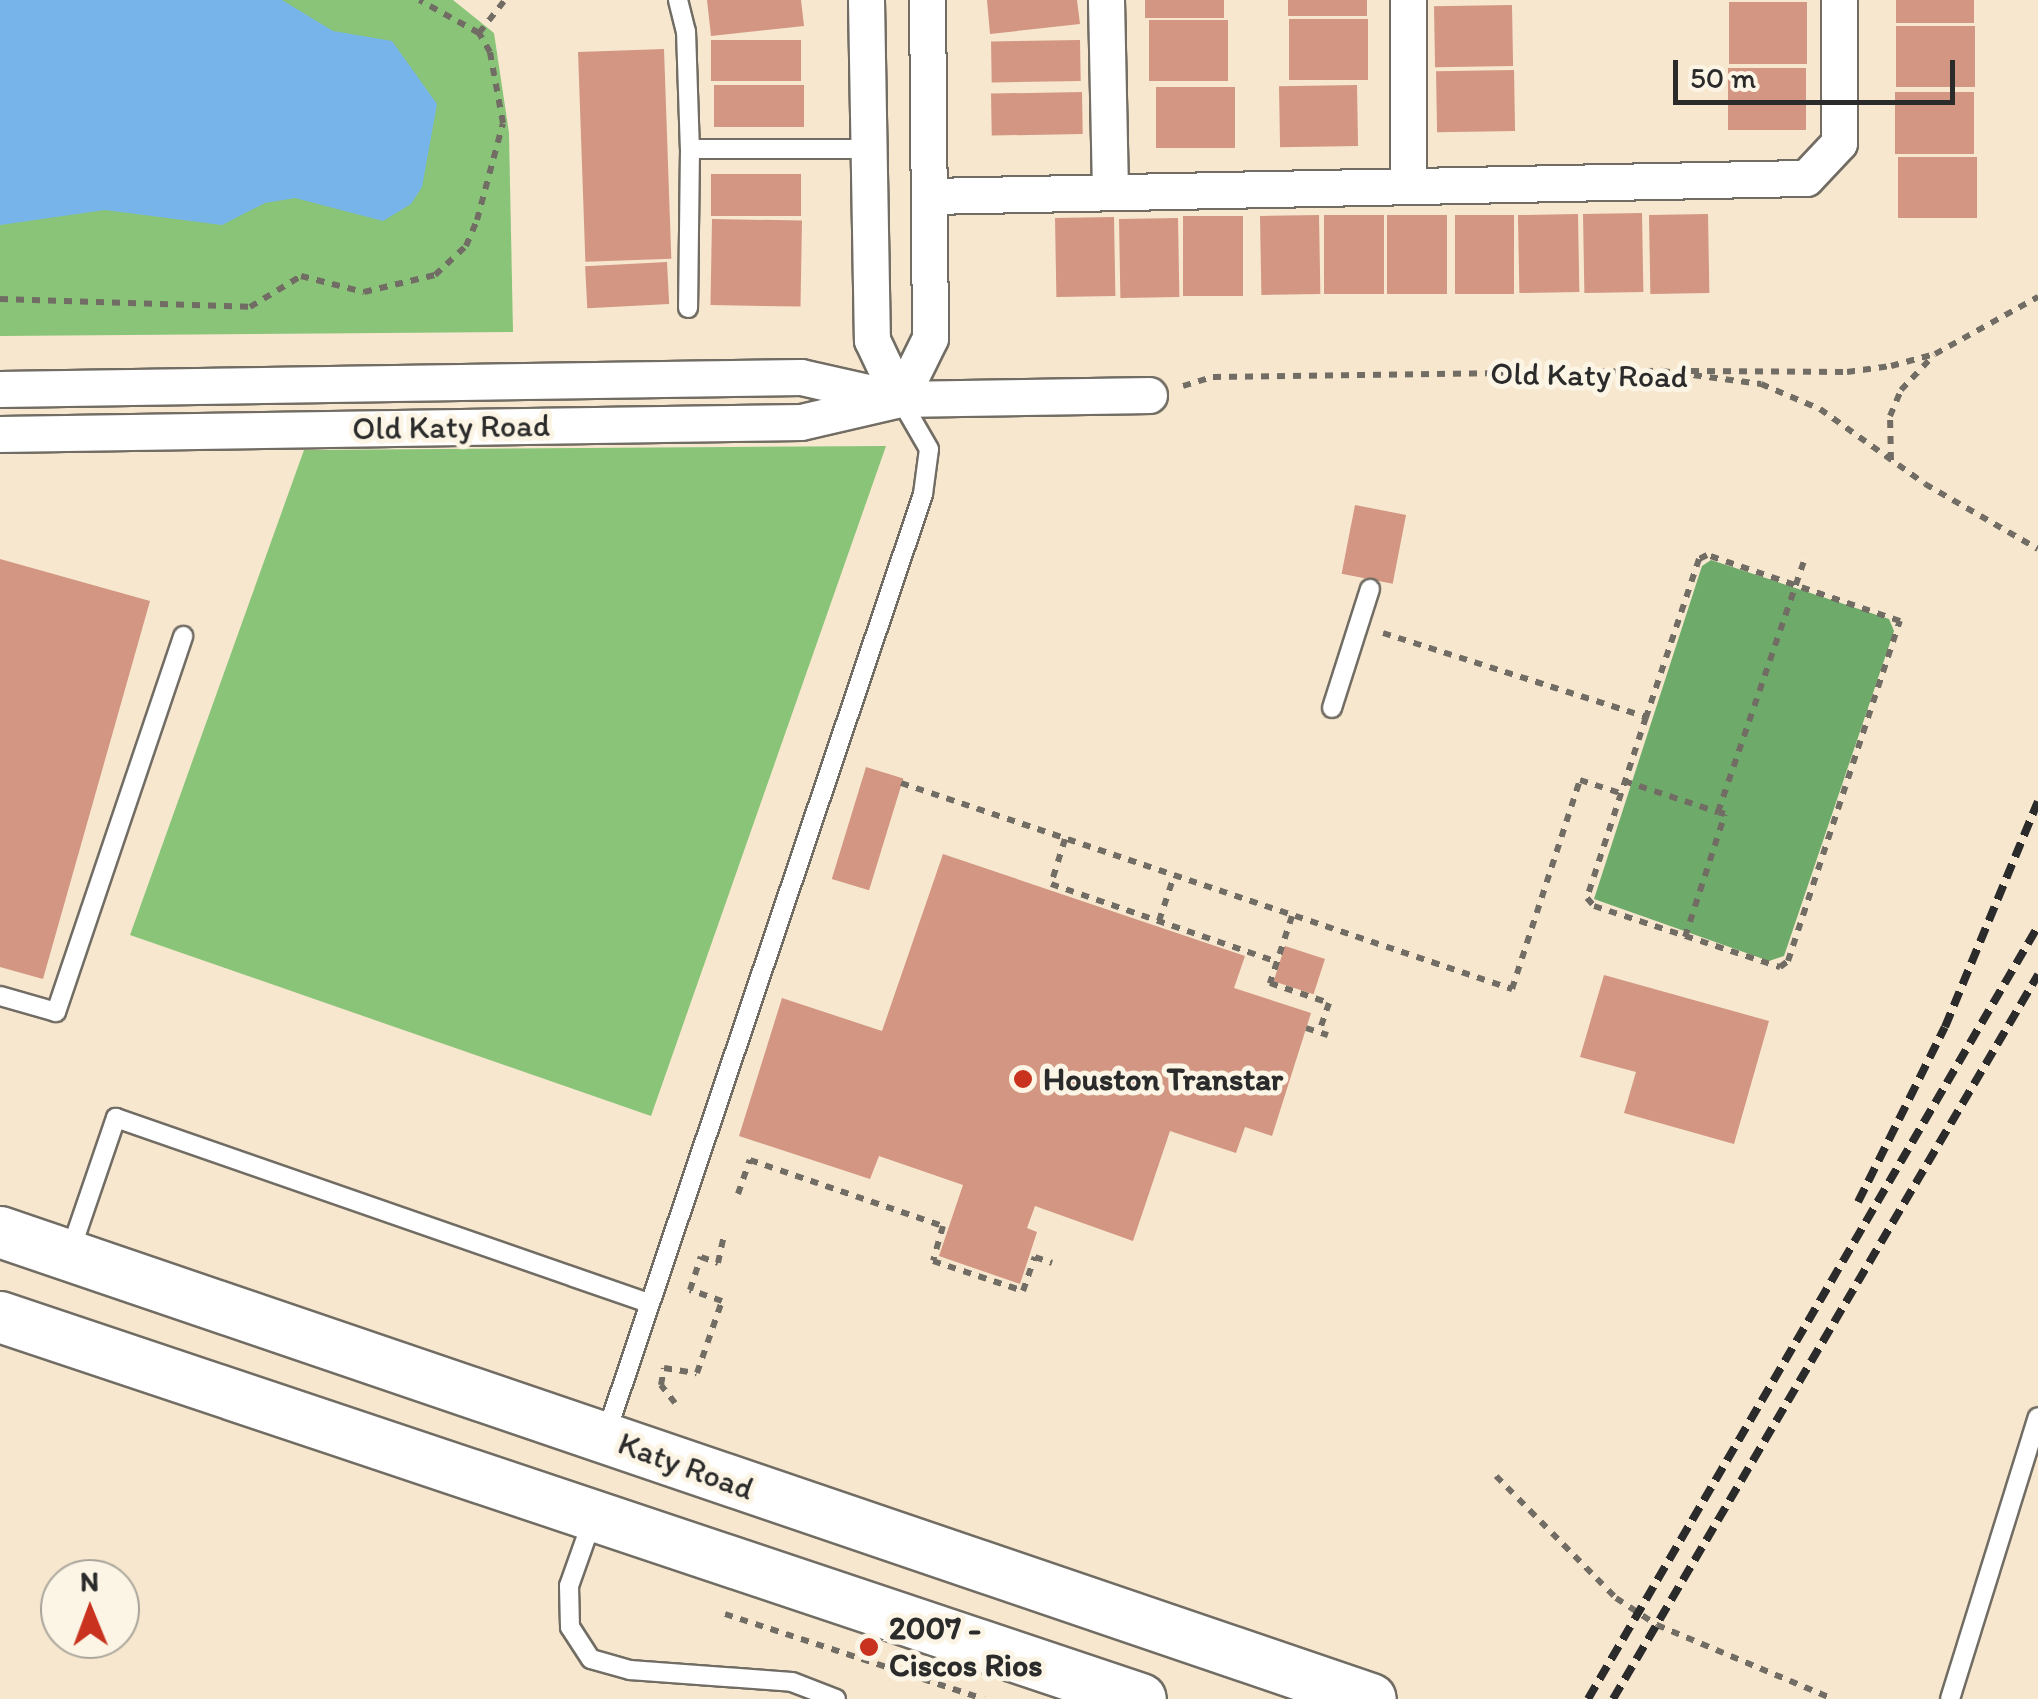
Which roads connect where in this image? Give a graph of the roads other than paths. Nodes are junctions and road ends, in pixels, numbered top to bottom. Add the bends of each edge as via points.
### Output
1 (678, 0) edge
2 (866, 0) edge
3 (927, 0) edge
4 (1106, 0) edge
5 (1408, 0) edge
6 (1839, 0) edge
7 (690, 149) junction
8 (872, 149) junction
9 (929, 150) junction
10 (1408, 184) junction
11 (1110, 191) junction
12 (930, 196) junction
13 (688, 308) dead end
14 (268, 385) junction
15 (0, 389) edge
16 (1149, 395) dead end
17 (900, 399) junction
18 (269, 430) junction
19 (0, 434) edge
20 (1370, 589) dead end
21 (182, 636) dead end
22 (1332, 708) dead end
23 (0, 996) edge
24 (0, 1232) edge
25 (68, 1256) junction
26 (648, 1303) junction
27 (0, 1317) edge
28 (46, 1333) junction
29 (2038, 1417) edge
30 (605, 1437) junction
31 (593, 1516) junction
32 (836, 1699) edge
33 (1141, 1699) edge
34 (1371, 1699) edge
35 (1950, 1699) edge

1 - 7 lane via 686,31
2 - 8 street
3 - 9 street
4 - 11 street
5 - 10 street
6 - 10 street via 1839,143 1806,178
7 - 8 lane
7 - 13 lane
8 - 9 street
8 - 17 street via 872,340
9 - 12 street
10 - 11 street
11 - 12 street
12 - 17 street via 930,338
14 - 15 street, Old Katy Road
14 - 17 street, Old Katy Road via 800,377
14 - 18 street
16 - 17 street, Old Katy Road
17 - 18 street, Old Katy Road via 801,422
17 - 26 lane via 928,450 923,494
18 - 19 street, Old Katy Road
20 - 22 lane
21 - 23 lane via 56,1012
24 - 25 main road, Katy Road
25 - 26 lane via 116,1118
25 - 28 main road
25 - 30 main road, Katy Road
26 - 30 lane
27 - 28 main road
28 - 31 main road
29 - 35 lane
30 - 31 main road
30 - 34 main road, Katy Road
31 - 32 lane via 569,1586 570,1627 592,1659 630,1670 792,1682
31 - 33 main road

